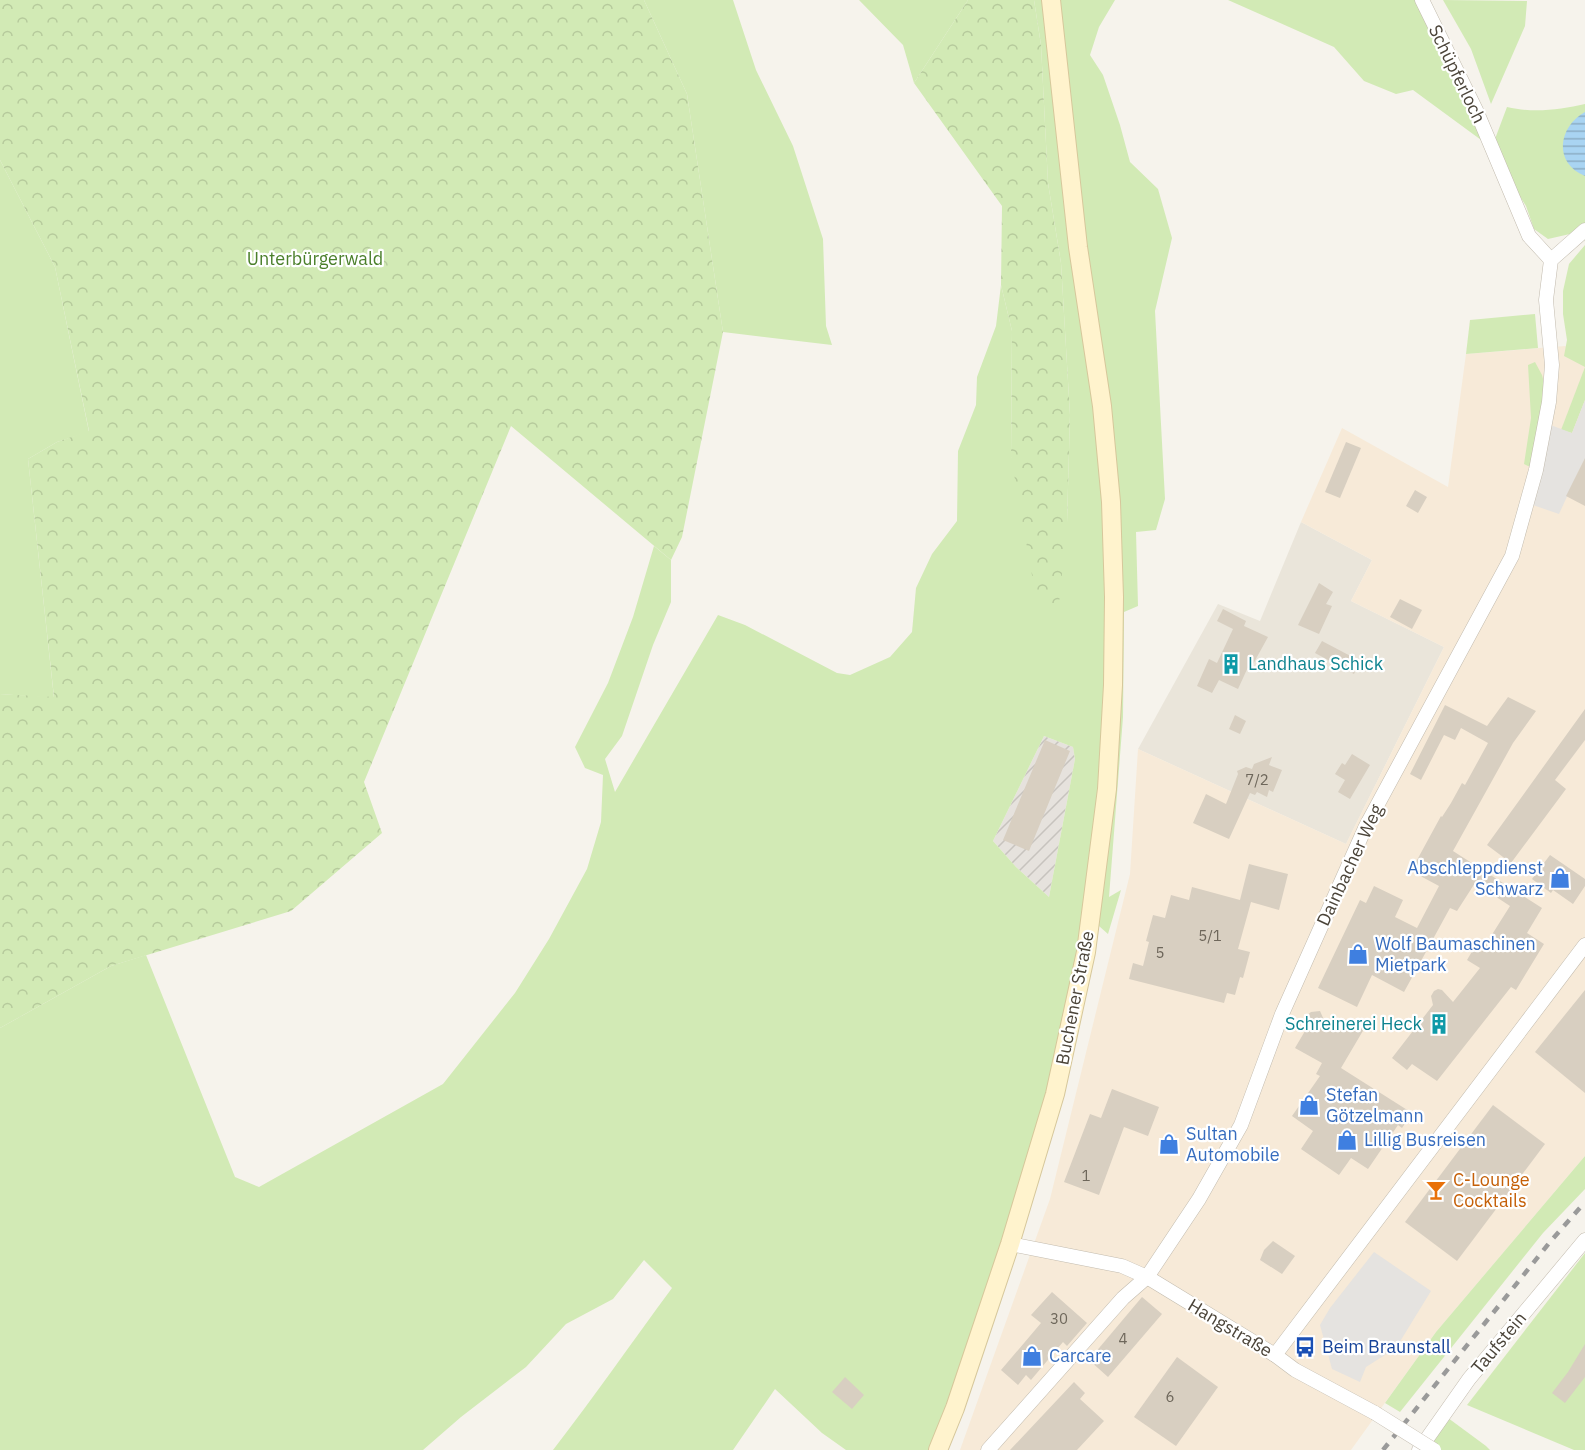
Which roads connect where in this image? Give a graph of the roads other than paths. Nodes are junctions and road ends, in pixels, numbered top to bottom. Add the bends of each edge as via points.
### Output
1 (1051, 0) edge
2 (1422, 0) edge
3 (1585, 230) edge
4 (1551, 260) junction
5 (1585, 945) edge
6 (1585, 1240) edge
7 (1010, 1244) junction
8 (1147, 1277) junction
9 (1275, 1355) junction
10 (938, 1450) edge
11 (988, 1450) edge
12 (1419, 1450) edge
13 (1434, 1450) edge

1 - 7 main road, Buchener Straße via 1078,247 1102,406 1112,528 1113,685 1107,789 1086,952 1055,1094
2 - 4 street, Schüpferloch via 1476,110 1529,236
3 - 4 street
4 - 8 street, Dainbacher Weg via 1546,300 1552,365 1549,402 1536,470 1512,556 1365,826 1282,1014 1241,1125 1199,1199
5 - 9 street
6 - 12 street, Taufstein via 1469,1378
7 - 8 street, Hangstraße via 1122,1266
7 - 10 main road, Buchener Straße
8 - 9 street, Hangstraße
8 - 11 street, Dainbacher Weg via 1123,1298
9 - 13 street, Hangstraße, bridge

